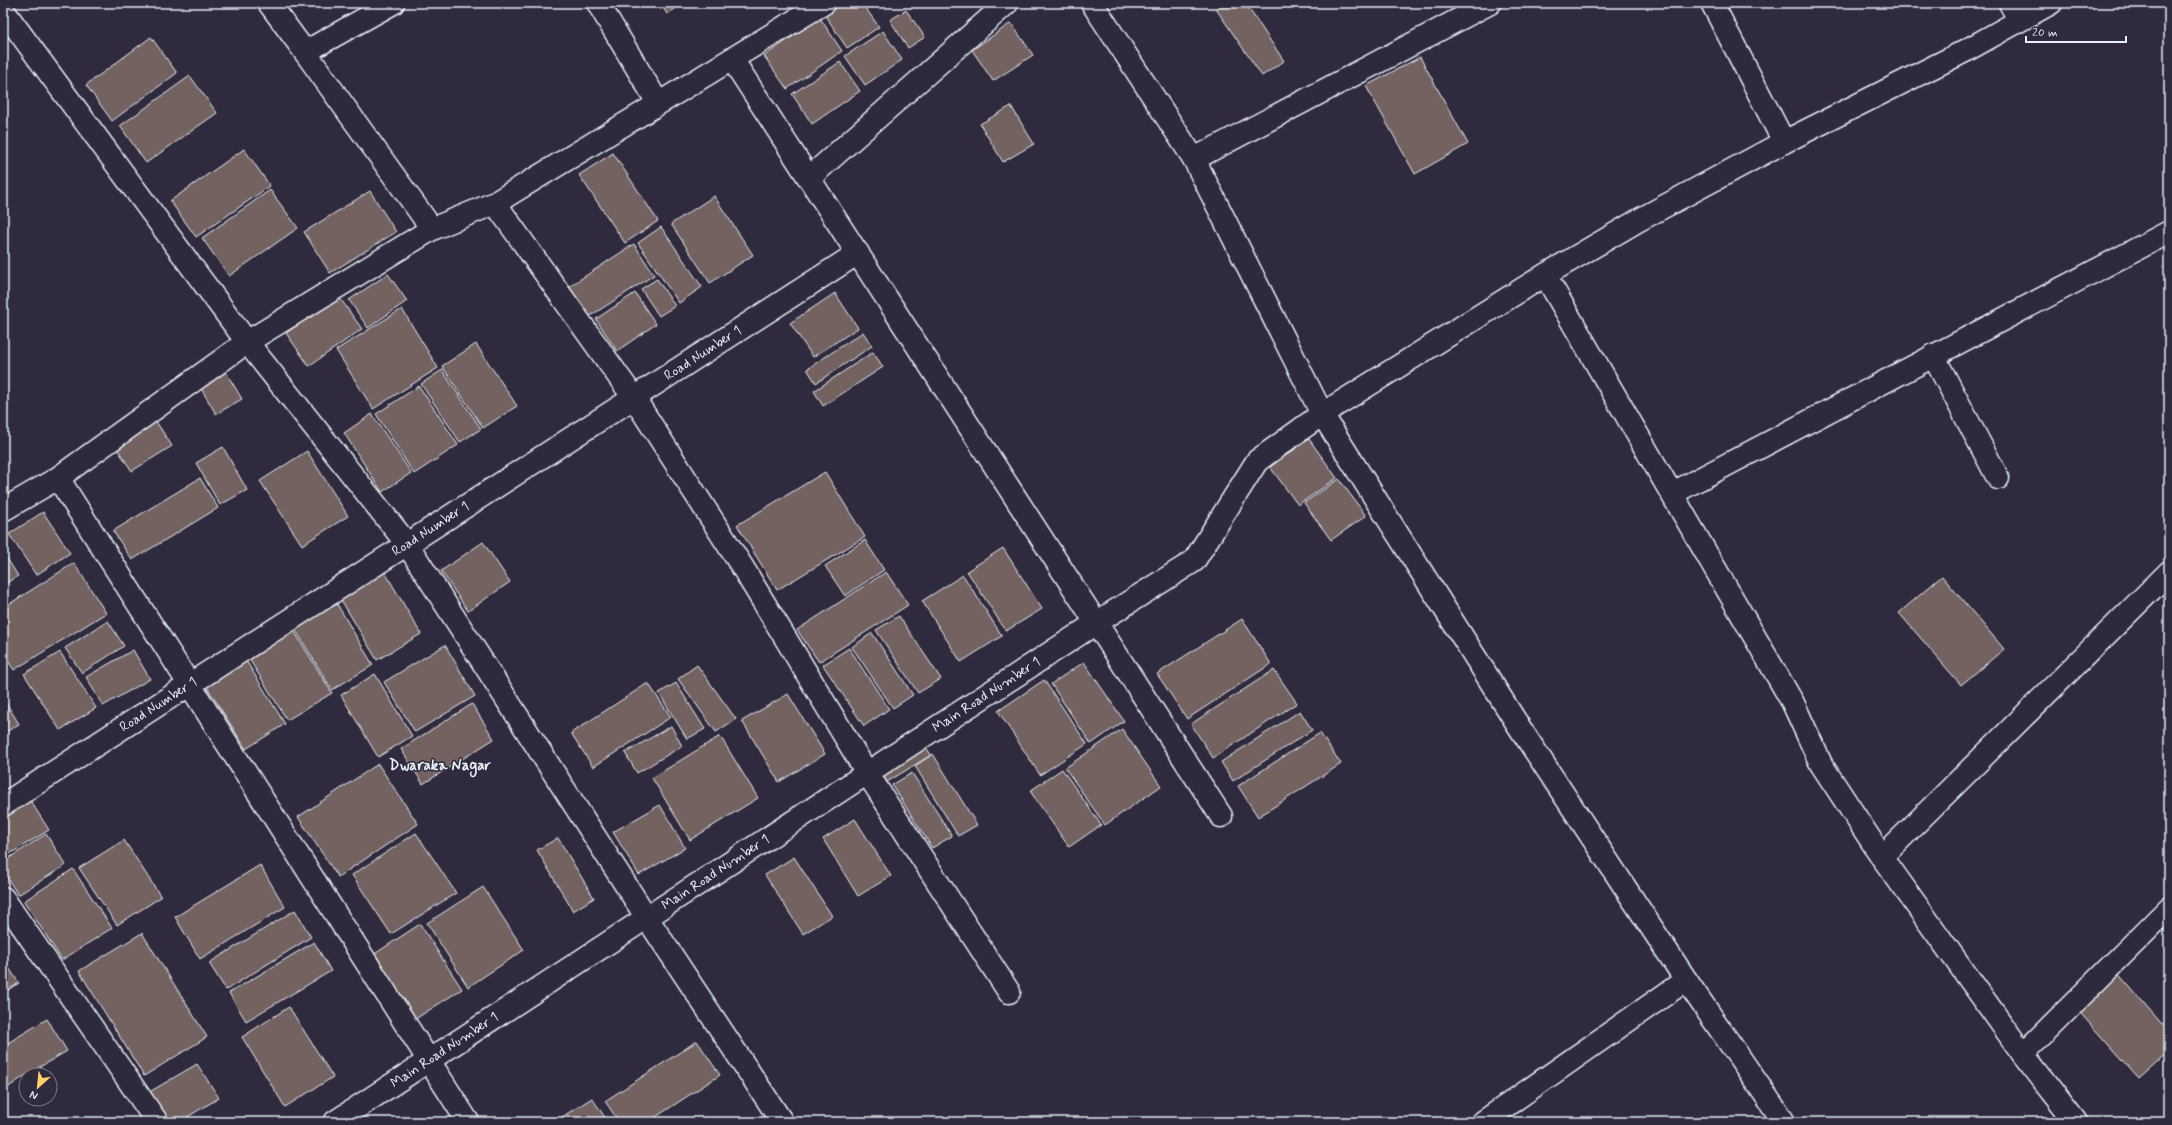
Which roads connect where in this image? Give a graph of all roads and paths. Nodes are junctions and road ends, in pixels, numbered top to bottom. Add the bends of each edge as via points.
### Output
1 (269, 3) edge
2 (393, 3) edge
3 (598, 3) edge
4 (824, 3) edge
5 (1007, 3) edge
6 (1092, 3) edge
7 (1490, 3) edge
8 (1712, 3) edge
9 (2051, 3) edge
10 (3, 10) edge
11 (2014, 12) edge
12 (304, 52) junction
13 (732, 58) junction
14 (658, 103) junction
15 (1784, 142) junction
16 (1194, 159) junction
17 (809, 178) junction
18 (494, 203) junction
19 (432, 229) junction
20 (2169, 232) edge
21 (858, 253) junction
22 (1545, 275) junction
23 (247, 342) junction
24 (1933, 355) junction
25 (634, 398) junction
26 (1322, 414) junction
27 (58, 478) junction
28 (1998, 478) dead end
29 (1673, 493) junction
30 (3, 510) edge
31 (407, 544) junction
32 (2169, 572) edge
33 (1096, 623) junction
34 (189, 685) junction
35 (867, 773) junction
36 (3, 805) edge
37 (1221, 816) dead end
38 (1882, 857) junction
39 (3, 898) edge
40 (2169, 908) edge
41 (647, 918) junction
42 (1686, 980) junction
43 (1009, 992) dead end
44 (2023, 1054) junction
45 (429, 1060) junction
46 (156, 1122) edge
47 (335, 1122) edge
48 (468, 1122) edge
49 (782, 1122) edge
50 (1484, 1122) edge
51 (1784, 1122) edge
52 (2076, 1122) edge

1 - 12 street
2 - 12 street
3 - 14 street
4 - 13 street
5 - 17 street
6 - 16 street
7 - 16 street
8 - 15 street
9 - 11 street, Main Road Number 1
10 - 23 street
11 - 15 street, Main Road Number 1 via 1965,51
12 - 19 street
13 - 14 street
13 - 17 street
14 - 18 street
15 - 22 street, Main Road Number 1 via 1639,220
16 - 26 street
17 - 21 street
18 - 19 street
18 - 25 street
19 - 23 street
20 - 24 street
21 - 25 street, Road Number 1
21 - 33 street
22 - 26 street, Main Road Number 1
22 - 29 street
23 - 27 street
23 - 31 street
24 - 28 street
24 - 29 street
25 - 31 street, Road Number 1
25 - 35 street via 743,568
26 - 33 street, Main Road Number 1 via 1257,461 1194,562
26 - 42 street via 1518,725
27 - 30 street
27 - 34 street
29 - 38 street via 1793,702 1821,764
31 - 34 street, Road Number 1
31 - 41 street
32 - 38 street
33 - 35 street, Main Road Number 1
33 - 37 street
34 - 36 street, Road Number 1
34 - 45 street
35 - 41 street, Main Road Number 1
35 - 43 street
38 - 44 street
39 - 46 street
40 - 44 street
41 - 45 street, Main Road Number 1
41 - 49 street
42 - 50 street
42 - 51 street
44 - 52 street
45 - 47 street, Main Road Number 1
45 - 48 street

